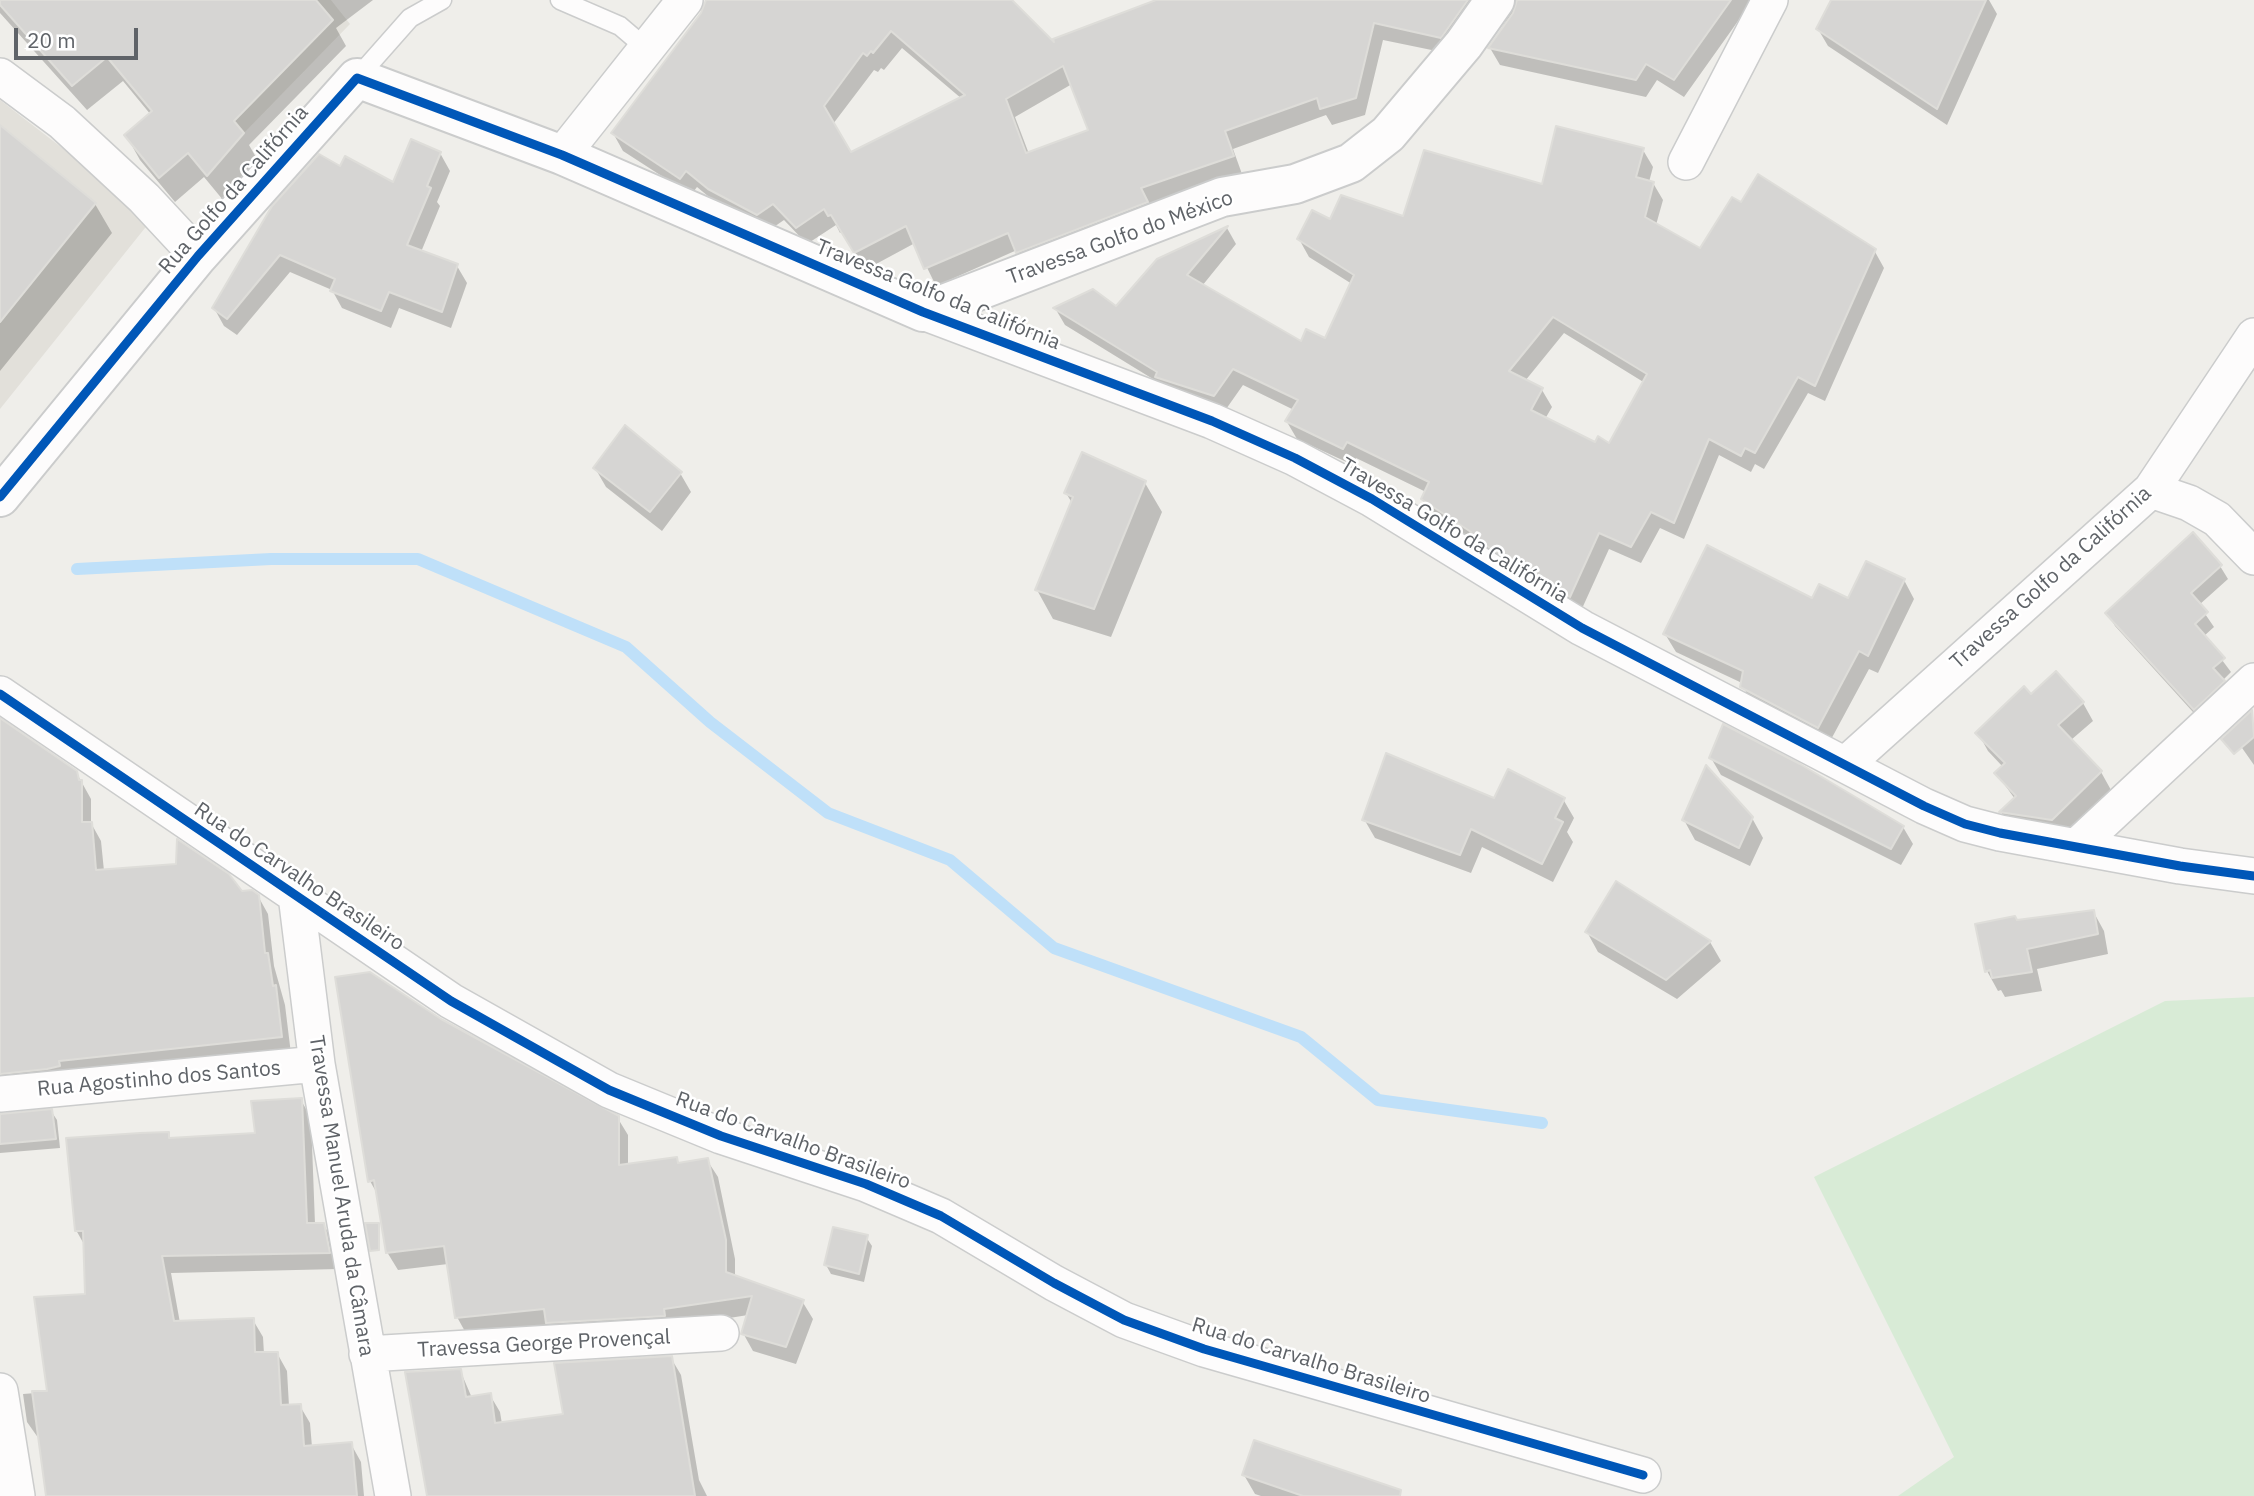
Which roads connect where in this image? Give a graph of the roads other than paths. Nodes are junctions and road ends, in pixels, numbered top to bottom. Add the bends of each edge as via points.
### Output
1 (442, 0) edge
2 (559, 0) edge
3 (685, 0) edge
4 (1495, 0) edge
5 (1770, 0) edge
6 (647, 49) junction
7 (0, 76) edge
8 (357, 78) junction
9 (562, 155) junction
10 (1686, 162) dead end
11 (198, 256) junction
12 (923, 312) junction
13 (2254, 336) edge
14 (2151, 490) junction
15 (0, 496) edge
16 (2254, 556) edge
17 (2254, 681) edge
18 (0, 694) edge
19 (1846, 764) junction
20 (2076, 847) junction
21 (2254, 876) edge
22 (296, 895) junction
23 (317, 1064) junction
24 (0, 1094) edge
25 (721, 1333) dead end
26 (367, 1354) junction
27 (0, 1391) edge
28 (1643, 1475) dead end
29 (17, 1496) edge
30 (393, 1496) edge

1 - 8 lane via 410,18
2 - 6 lane via 620,26
3 - 6 street
4 - 12 street, Travessa Golfo do México via 1388,134 1351,163 1295,184 1222,197
5 - 10 street
6 - 9 street
7 - 11 street via 62,122
8 - 9 street
8 - 11 street, Rua Golfo da Califórnia
9 - 12 street, Travessa Golfo da Califórnia
11 - 15 street, Rua Golfo da Califórnia
12 - 19 street, Travessa Golfo da Califórnia via 1212,421 1295,458 1372,499 1582,628
13 - 14 street, Travessa Golfo da Califórnia
14 - 16 street via 2217,519
14 - 19 street, Travessa Golfo da Califórnia
17 - 20 street
18 - 22 street, Rua do Carvalho Brasileiro
19 - 20 street, Travessa Golfo da Califórnia via 1965,824
20 - 21 street, Travessa Golfo da Califórnia
22 - 23 street, Travessa Manuel Aruda da Câmara
22 - 28 street, Rua do Carvalho Brasileiro via 450,1002 609,1090 941,1216 1124,1320 1204,1349
23 - 24 street, Rua Agostinho dos Santos
23 - 26 street, Travessa Manuel Aruda da Câmara
25 - 26 street, Travessa George Provençal
26 - 30 street, Travessa Manuel Aruda da Câmara
27 - 29 street

